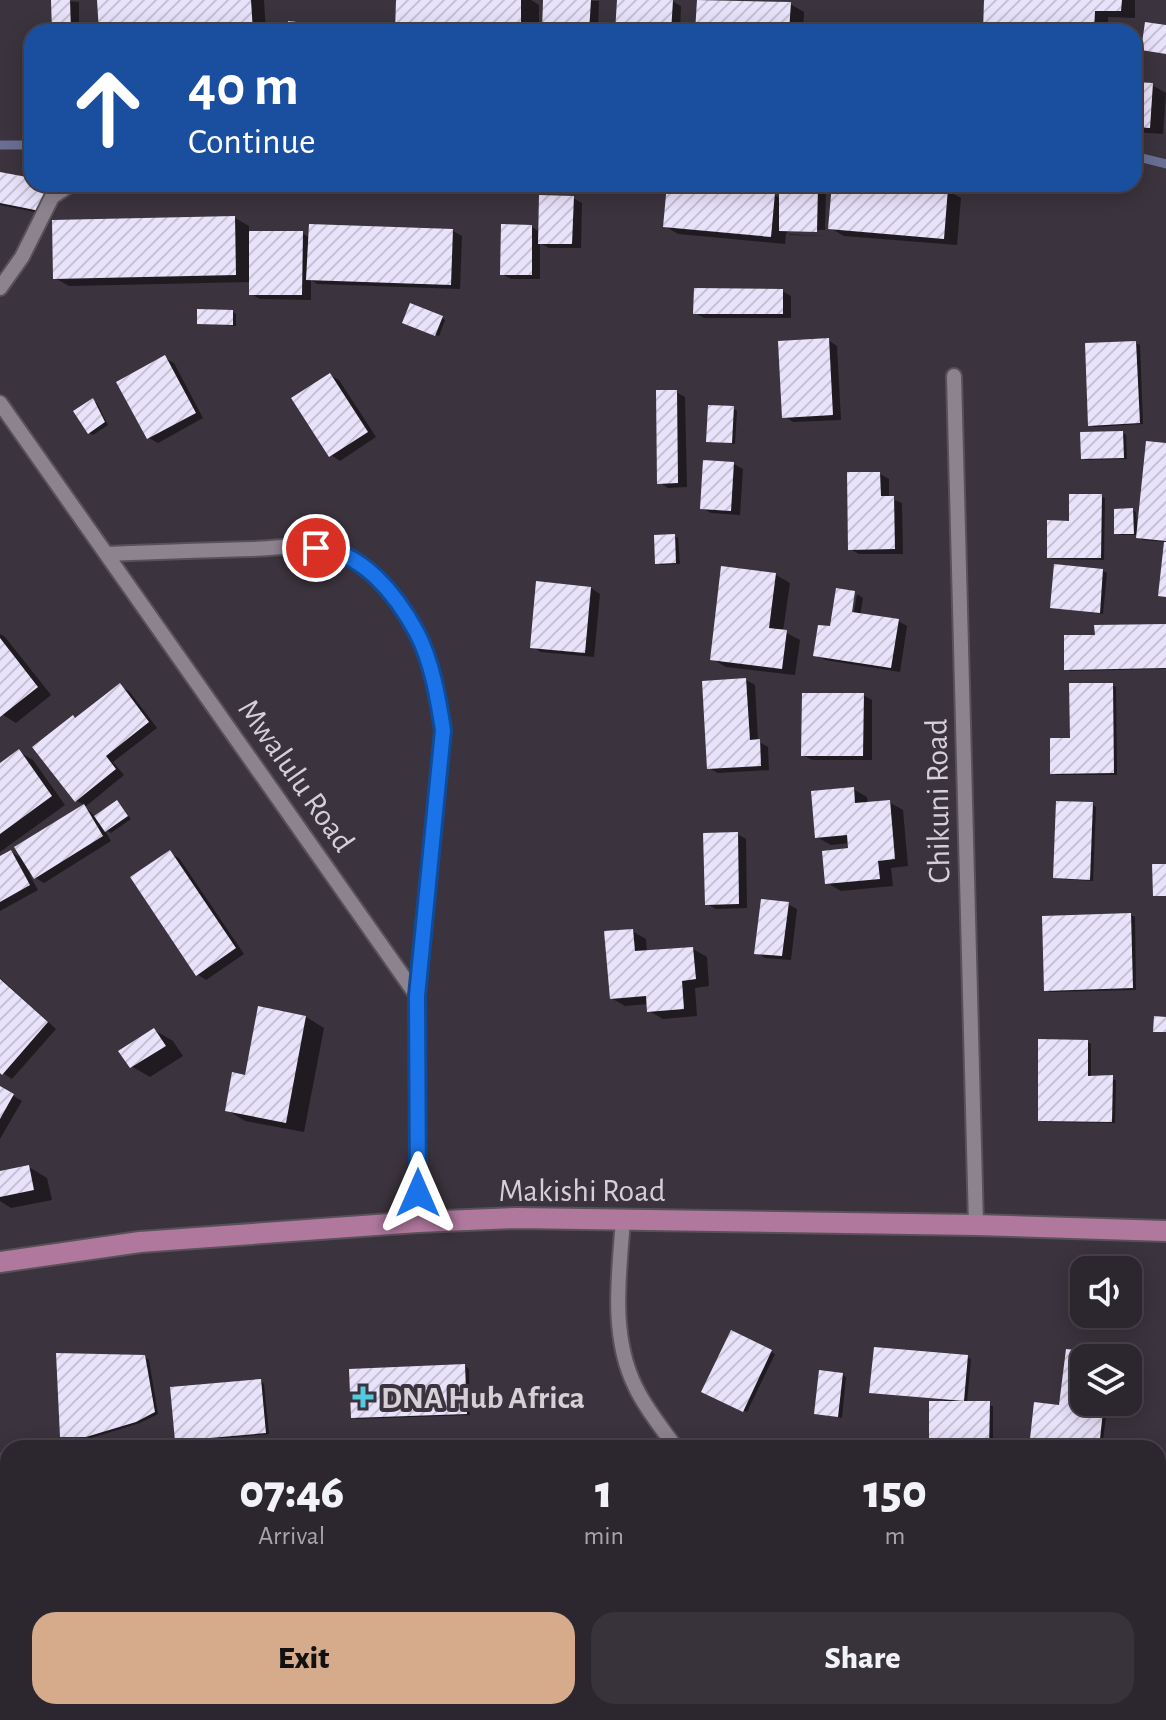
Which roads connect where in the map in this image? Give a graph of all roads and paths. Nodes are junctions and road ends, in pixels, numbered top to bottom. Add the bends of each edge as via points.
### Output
1 (59, 192) edge
2 (0, 288) edge
3 (954, 376) dead end
4 (0, 403) edge
5 (107, 554) junction
6 (417, 996) junction
7 (623, 1220) junction
8 (418, 1222) junction
9 (976, 1225) junction
10 (1166, 1231) edge
11 (0, 1262) edge
12 (670, 1440) edge

1 - 2 street
3 - 9 street, Chikuni Road
4 - 5 street, Mwalulu Road
5 - 6 street, Mwalulu Road
5 - 6 street via 333,549 355,558 401,609 418,634 443,730
6 - 8 street
7 - 8 main road, Makishi Road
7 - 9 main road, Makishi Road
7 - 12 street via 618,1294 624,1357 639,1395
8 - 11 main road, Makishi Road via 140,1242
9 - 10 main road, Makishi Road

